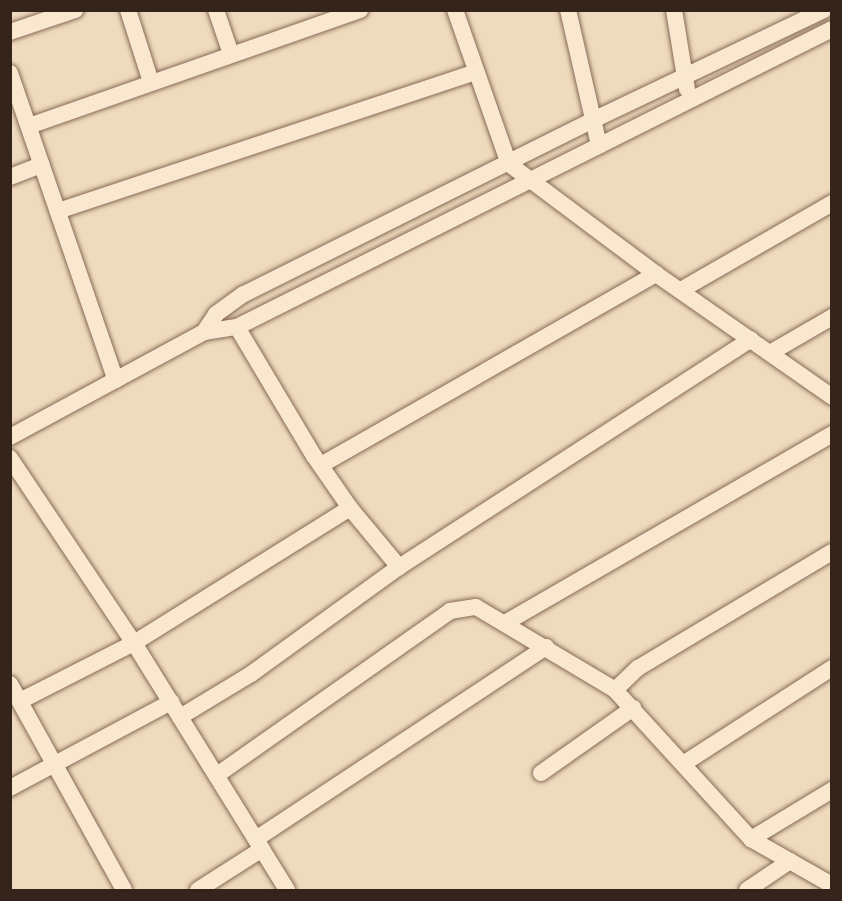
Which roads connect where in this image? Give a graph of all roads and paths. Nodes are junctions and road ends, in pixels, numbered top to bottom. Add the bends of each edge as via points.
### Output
1 (75, 10) edge
2 (128, 10) edge
3 (216, 10) edge
4 (360, 10) edge
5 (454, 10) edge
6 (568, 10) edge
7 (674, 10) edge
8 (824, 10) edge
9 (831, 29) edge
10 (10, 32) edge
11 (231, 54) junction
12 (474, 72) junction
13 (10, 73) edge
14 (686, 78) junction
15 (151, 82) junction
16 (689, 98) junction
17 (591, 121) junction
18 (29, 126) junction
19 (599, 145) junction
20 (509, 164) junction
21 (42, 165) junction
22 (10, 177) edge
23 (531, 179) junction
24 (831, 203) edge
25 (58, 211) junction
26 (656, 274) junction
27 (681, 290) junction
28 (831, 317) edge
29 (237, 327) junction
30 (204, 332) junction
31 (751, 339) junction
32 (770, 353) junction
33 (116, 380) junction
34 (831, 397) edge
35 (831, 434) edge
36 (10, 436) edge
37 (10, 458) edge
38 (321, 465) junction
39 (350, 508) junction
40 (831, 552) edge
41 (399, 567) junction
42 (505, 623) junction
43 (134, 643) junction
44 (546, 647) junction
45 (831, 668) edge
46 (10, 684) edge
47 (615, 690) junction
48 (20, 701) junction
49 (171, 702) junction
50 (633, 708) junction
51 (180, 717) junction
52 (56, 764) junction
53 (683, 764) junction
54 (541, 773) dead end
55 (217, 775) junction
56 (10, 788) edge
57 (831, 789) edge
58 (751, 839) junction
59 (259, 844) junction
60 (790, 861) junction
61 (831, 885) edge
62 (124, 891) edge
63 (198, 891) edge
64 (287, 891) edge
65 (747, 891) edge

1 - 10 street
2 - 15 street
3 - 11 street
4 - 11 street
5 - 12 street
6 - 17 street
7 - 14 street
8 - 14 street
9 - 16 street
11 - 15 street
12 - 20 street
12 - 25 street
13 - 18 street
14 - 16 street
14 - 17 street
15 - 18 street
16 - 19 street
17 - 19 street
17 - 20 street
18 - 21 street
19 - 23 street
20 - 23 street
20 - 30 street via 244,294 216,314
21 - 22 street
21 - 25 street
23 - 26 street
23 - 29 street
24 - 27 street
25 - 33 street
26 - 27 street
26 - 38 street
27 - 31 street
28 - 32 street
29 - 30 street
29 - 38 street
30 - 33 street
31 - 32 street
31 - 41 street
32 - 34 street
33 - 36 street
35 - 42 street
37 - 43 street
38 - 39 street
39 - 41 street
39 - 43 street
40 - 47 street via 638,668
41 - 51 street via 251,674
42 - 44 street
42 - 55 street via 476,608 450,611
43 - 48 street
43 - 49 street
44 - 47 street
44 - 59 street
45 - 53 street
46 - 48 street
47 - 50 street
48 - 52 street
49 - 51 street
49 - 52 street
50 - 53 street
50 - 54 street
51 - 55 street
52 - 56 street
52 - 62 street
53 - 58 street
55 - 59 street
57 - 58 street
58 - 60 street
59 - 63 street
59 - 64 street
60 - 61 street
60 - 65 street

